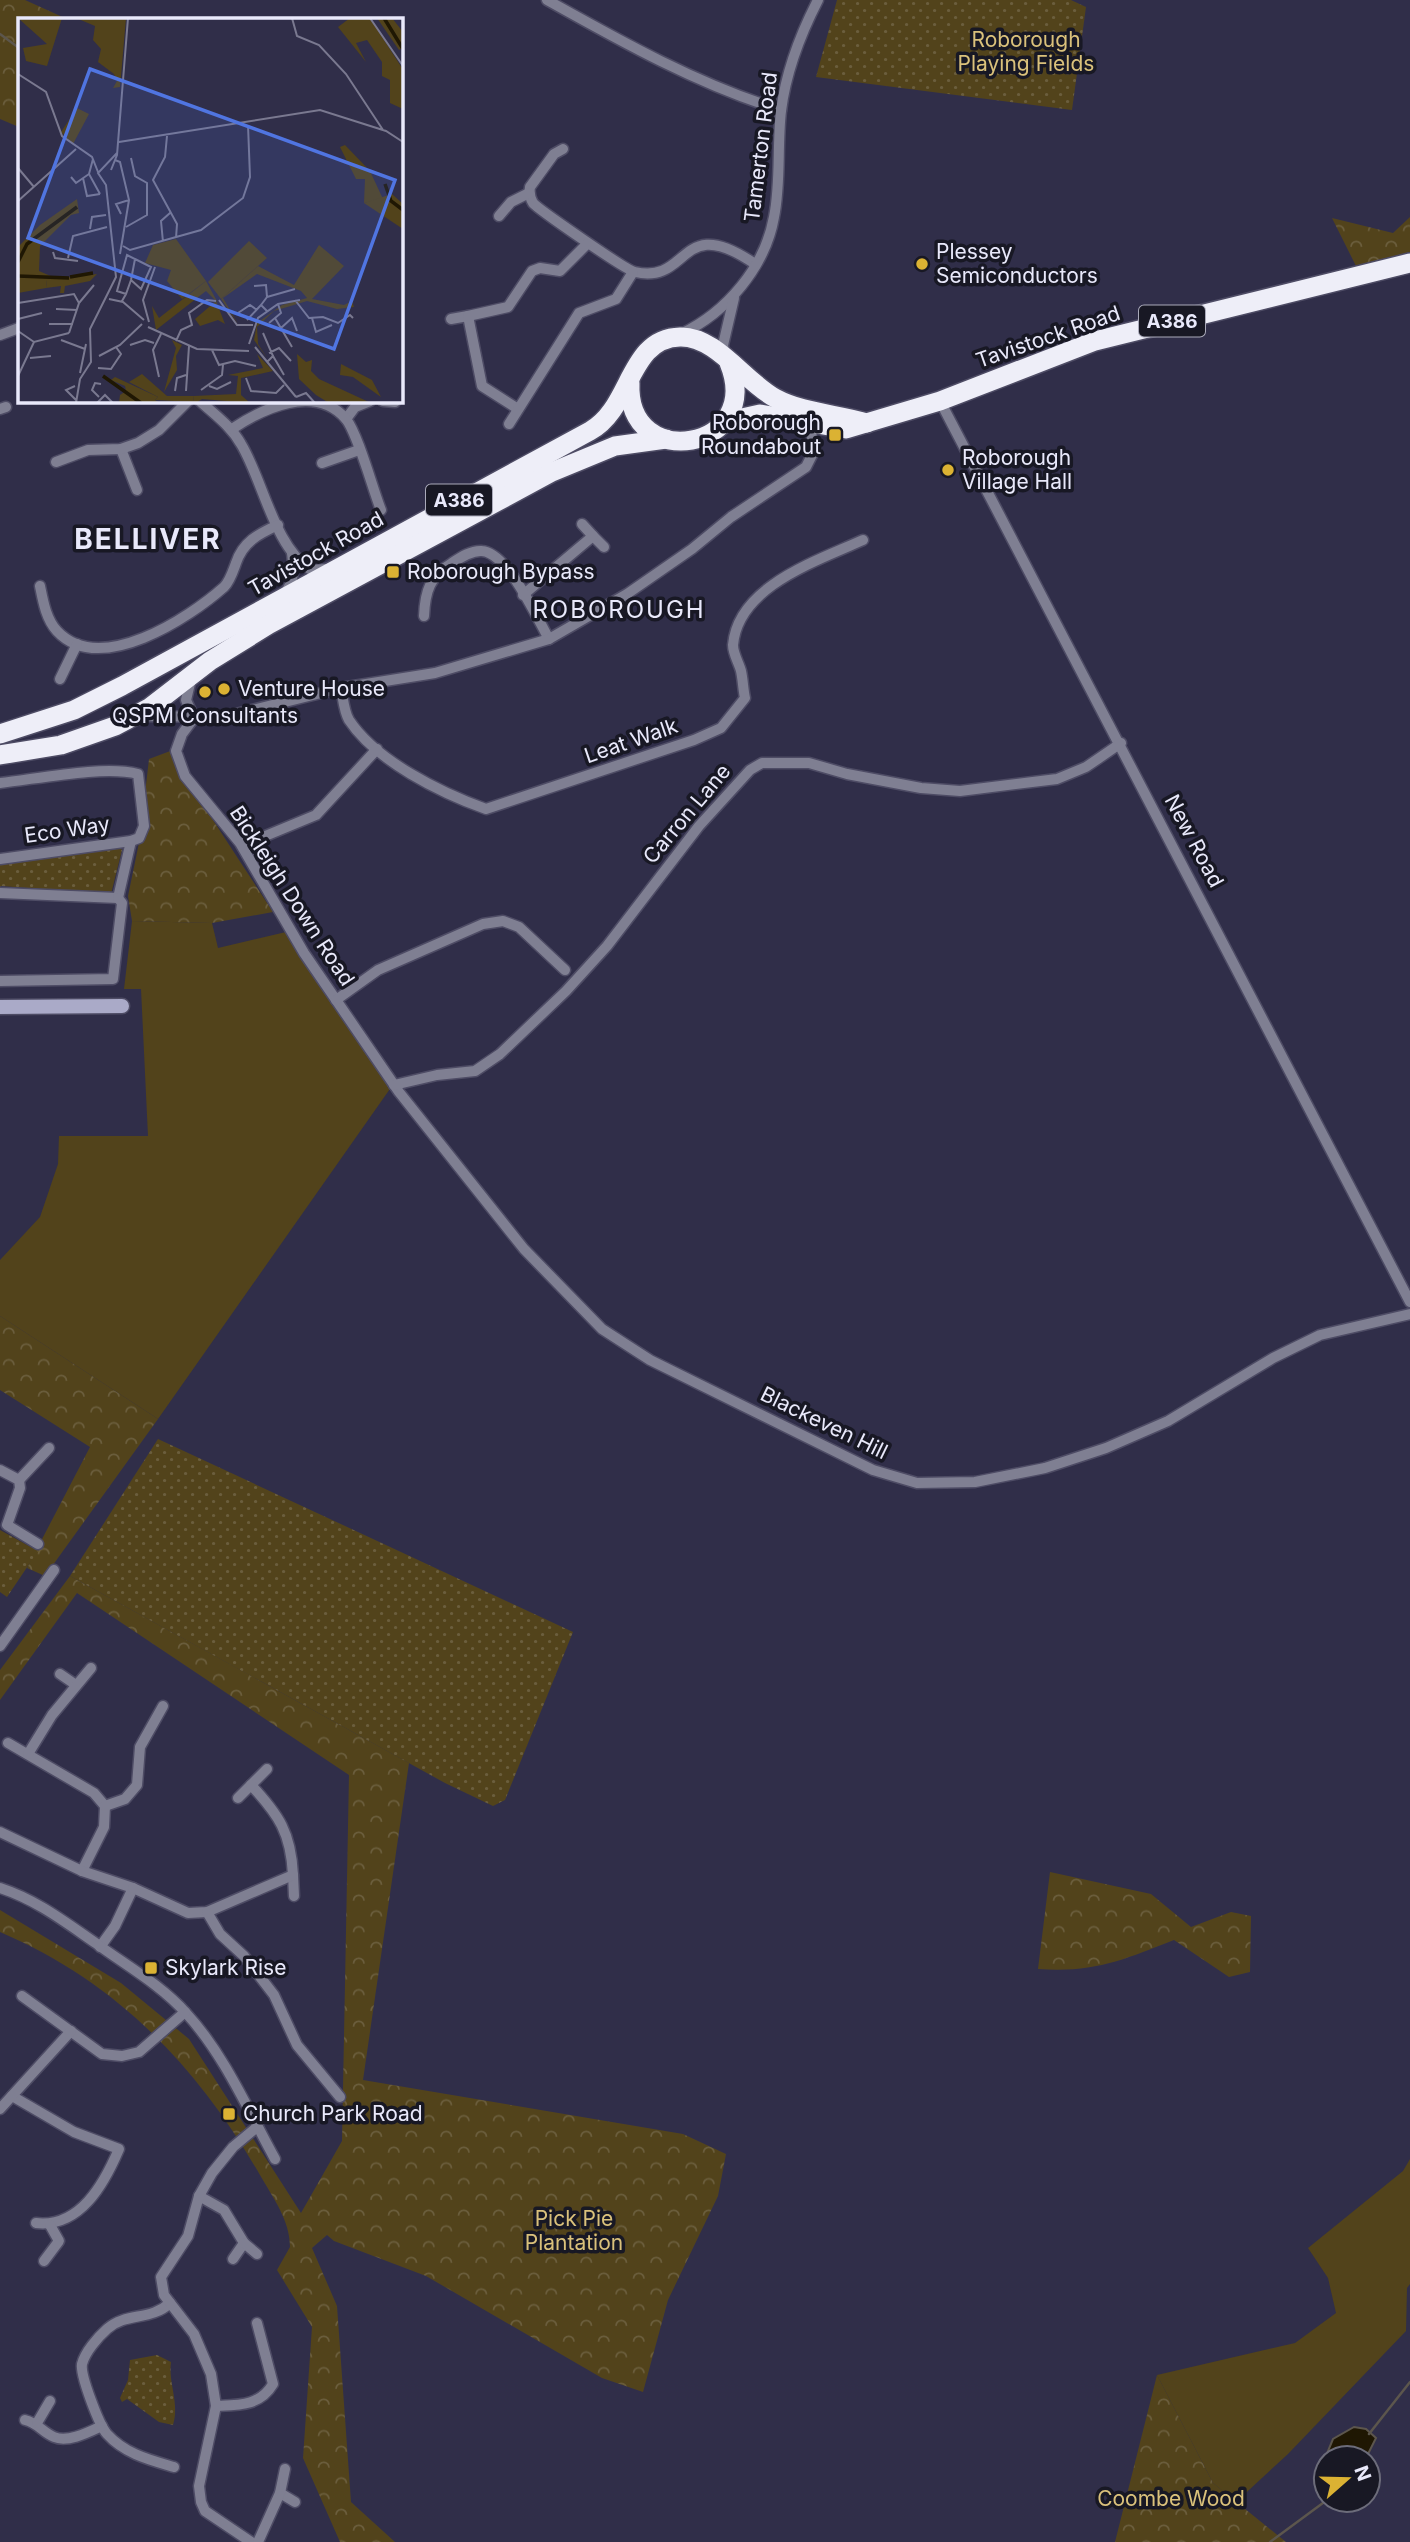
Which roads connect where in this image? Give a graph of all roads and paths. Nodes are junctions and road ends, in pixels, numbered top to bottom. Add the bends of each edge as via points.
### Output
1 (547, 0) edge
2 (818, 0) edge
3 (781, 110) junction
4 (563, 149) dead end
5 (529, 193) junction
6 (499, 216) dead end
7 (587, 244) junction
8 (1410, 263) edge
9 (755, 264) junction
10 (633, 272) junction
11 (735, 295) junction
12 (468, 316) junction
13 (451, 319) dead end
14 (18, 328) edge
15 (0, 335) edge
16 (670, 339) junction
17 (727, 361) junction
18 (631, 382) junction
19 (940, 401) junction
20 (187, 402) edge
21 (201, 402) edge
22 (368, 402) edge
23 (519, 410) junction
24 (346, 419) junction
25 (724, 422) junction
26 (867, 422) junction
27 (509, 424) dead end
28 (809, 425) junction
29 (232, 429) junction
30 (666, 439) junction
31 (121, 449) junction
32 (359, 450) junction
33 (56, 462) dead end
34 (322, 463) dead end
35 (137, 490) dead end
36 (381, 510) dead end
37 (582, 524) dead end
38 (278, 525) junction
39 (593, 536) junction
40 (863, 540) dead end
41 (604, 547) dead end
42 (292, 551) junction
43 (354, 559) junction
44 (40, 586) dead end
45 (523, 595) junction
46 (262, 610) junction
47 (424, 616) dead end
48 (549, 639) junction
49 (77, 644) junction
50 (194, 673) junction
51 (61, 679) dead end
52 (341, 688) junction
53 (194, 718) junction
54 (126, 720) junction
55 (0, 734) edge
56 (1121, 743) junction
57 (377, 749) junction
58 (0, 755) edge
59 (0, 783) edge
60 (135, 839) junction
61 (258, 839) dead end
62 (0, 859) edge
63 (0, 893) edge
64 (118, 898) junction
65 (565, 970) dead end
66 (0, 982) edge
67 (336, 1000) junction
68 (122, 1006) dead end
69 (0, 1007) edge
70 (396, 1089) junction
71 (1410, 1301) edge
72 (1410, 1314) edge
73 (49, 1448) dead end
74 (0, 1470) edge
75 (19, 1480) junction
76 (38, 1544) dead end
77 (54, 1570) dead end
78 (0, 1646) edge
79 (91, 1668) dead end
80 (60, 1674) dead end
81 (76, 1685) junction
82 (163, 1706) dead end
83 (8, 1743) dead end
84 (28, 1754) junction
85 (267, 1769) dead end
86 (251, 1785) junction
87 (238, 1798) dead end
88 (105, 1806) junction
89 (0, 1832) edge
90 (82, 1871) junction
91 (293, 1875) junction
92 (0, 1888) edge
93 (133, 1888) junction
94 (293, 1896) dead end
95 (207, 1912) junction
96 (100, 1947) junction
97 (22, 1996) dead end
98 (185, 2012) junction
99 (71, 2031) junction
100 (12, 2096) junction
101 (340, 2097) dead end
102 (0, 2109) edge
103 (257, 2127) junction
104 (275, 2160) dead end
105 (198, 2196) junction
106 (36, 2223) dead end
107 (50, 2225) junction
108 (244, 2243) junction
109 (257, 2254) dead end
110 (233, 2259) dead end
111 (44, 2261) dead end
112 (170, 2303) junction
113 (257, 2323) dead end
114 (50, 2401) dead end
115 (216, 2406) junction
116 (25, 2420) dead end
117 (37, 2423) junction
118 (102, 2426) junction
119 (174, 2468) dead end
120 (285, 2469) dead end
121 (280, 2493) junction
122 (295, 2502) dead end
123 (251, 2542) edge
124 (258, 2542) edge

1 - 3 street via 740,98
2 - 3 street, Tamerton Road via 802,32
3 - 9 street, Tamerton Road via 775,216
4 - 5 street via 549,160
5 - 6 street via 511,202
5 - 7 street via 540,209
7 - 10 street
7 - 12 street via 560,271 532,271 508,307
8 - 19 highway, Tavistock Road / A386 via 1095,341
9 - 10 street via 729,248 706,244 693,247 665,271
9 - 11 street, Tamerton Road
10 - 23 street via 616,299 579,313
11 - 16 street, Tamerton Road via 698,326
11 - 17 street, Tamerton Road via 725,329
12 - 13 street
12 - 23 street via 482,386
14 - 15 street
16 - 17 highway, Tavistock Road / A386 via 702,341
16 - 18 highway, Tavistock Road / A386 via 640,358
17 - 25 highway via 735,393
17 - 26 highway, Tavistock Road / A386 via 751,383 793,407
18 - 30 highway via 638,418
18 - 43 highway, Tavistock Road / A386 via 618,406 599,426
19 - 26 highway, Tavistock Road / A386
19 - 56 street, New Road
20 - 31 street via 159,429
21 - 29 street
22 - 24 street via 355,407
23 - 27 street
24 - 29 street via 327,407 288,402 266,408
24 - 32 street
25 - 28 highway, Tavistock Road / A386 via 760,414
25 - 30 highway, Tavistock Road / A386 via 694,441
26 - 28 highway, Tavistock Road / A386 via 846,429
28 - 48 street, Tavistock Road via 815,449 806,467 731,516 639,586
29 - 38 street
30 - 50 highway, Tavistock Road / A386 via 615,446 552,472 268,625
31 - 33 street via 88,450
31 - 35 street
32 - 34 street
32 - 36 street
37 - 39 street
38 - 42 street
38 - 49 street via 246,543 227,583 173,623 133,643 108,647
39 - 41 street
39 - 45 street
40 - 57 street, Leat Walk via 784,578 754,601 739,620 733,648 744,698 721,728 694,740 486,809 430,784
42 - 43 street via 312,570
42 - 46 street via 295,570 291,585
43 - 46 highway, Tavistock Road / A386
44 - 49 street via 49,620 57,632
45 - 47 street via 495,555 481,551 464,555 433,578 425,593
45 - 48 street
46 - 55 highway, Tavistock Road / A386 via 74,710
48 - 52 street, Tavistock Road via 462,666
49 - 51 street
50 - 53 street via 186,700
50 - 54 highway, Tavistock Road / A386
52 - 53 street, Tavistock Road via 224,717
52 - 57 street, Leat Walk via 347,718
53 - 54 street, Tavistock Road
53 - 67 street, Bickleigh Down Road via 176,751 185,776 240,843
54 - 58 highway, Tavistock Road / A386 via 61,744
56 - 70 street, Carron Lane via 1086,767 1057,779 960,791 921,788 809,763 762,763 750,770 699,826 583,973 500,1055 475,1071 437,1075
56 - 71 street, New Road
57 - 61 street via 316,816
59 - 60 street via 106,772 138,774 144,827
60 - 62 street, Eco Way
60 - 64 street
63 - 64 street
64 - 66 street via 122,903 113,979
65 - 67 street via 537,940 503,921 483,924 423,953 401,958
67 - 70 street, Bickleigh Down Road
68 - 69 street
70 - 72 street, Blackeven Hill via 517,1240 602,1329 650,1360 873,1470 917,1483 975,1482 1045,1468 1106,1448 1168,1421 1273,1357 1320,1335
73 - 75 street
74 - 75 street
75 - 76 street via 7,1525
77 - 78 street
79 - 81 street
80 - 81 street
81 - 84 street
82 - 88 street via 140,1747 136,1785 125,1799
83 - 84 street
84 - 88 street via 93,1793
85 - 86 street
86 - 87 street
86 - 91 street via 282,1823
88 - 90 street via 104,1827
89 - 90 street
90 - 93 street
91 - 94 street
91 - 95 street
92 - 96 street via 29,1897
93 - 95 street via 188,1913
93 - 96 street via 116,1926
95 - 101 street via 220,1934 274,1995 297,2045
96 - 98 street via 152,1982
97 - 99 street
98 - 99 street via 138,2052 122,2056 102,2054
98 - 103 street via 208,2040
99 - 100 street
100 - 102 street
100 - 107 street via 74,2132 119,2149 93,2197 77,2212
103 - 104 street
103 - 105 street via 233,2147
105 - 108 street via 224,2210
105 - 112 street via 188,2235 169,2253 161,2277
106 - 107 street
107 - 111 street via 59,2241
108 - 109 street
108 - 110 street
112 - 115 street via 194,2334 211,2374
112 - 118 street via 150,2317 118,2321 88,2351 82,2365
113 - 115 street via 273,2384 258,2400
114 - 117 street
115 - 123 street via 199,2486 201,2502 205,2511
116 - 117 street
117 - 118 street via 52,2437 64,2440
118 - 119 street via 127,2451
120 - 121 street
121 - 122 street
121 - 124 street

